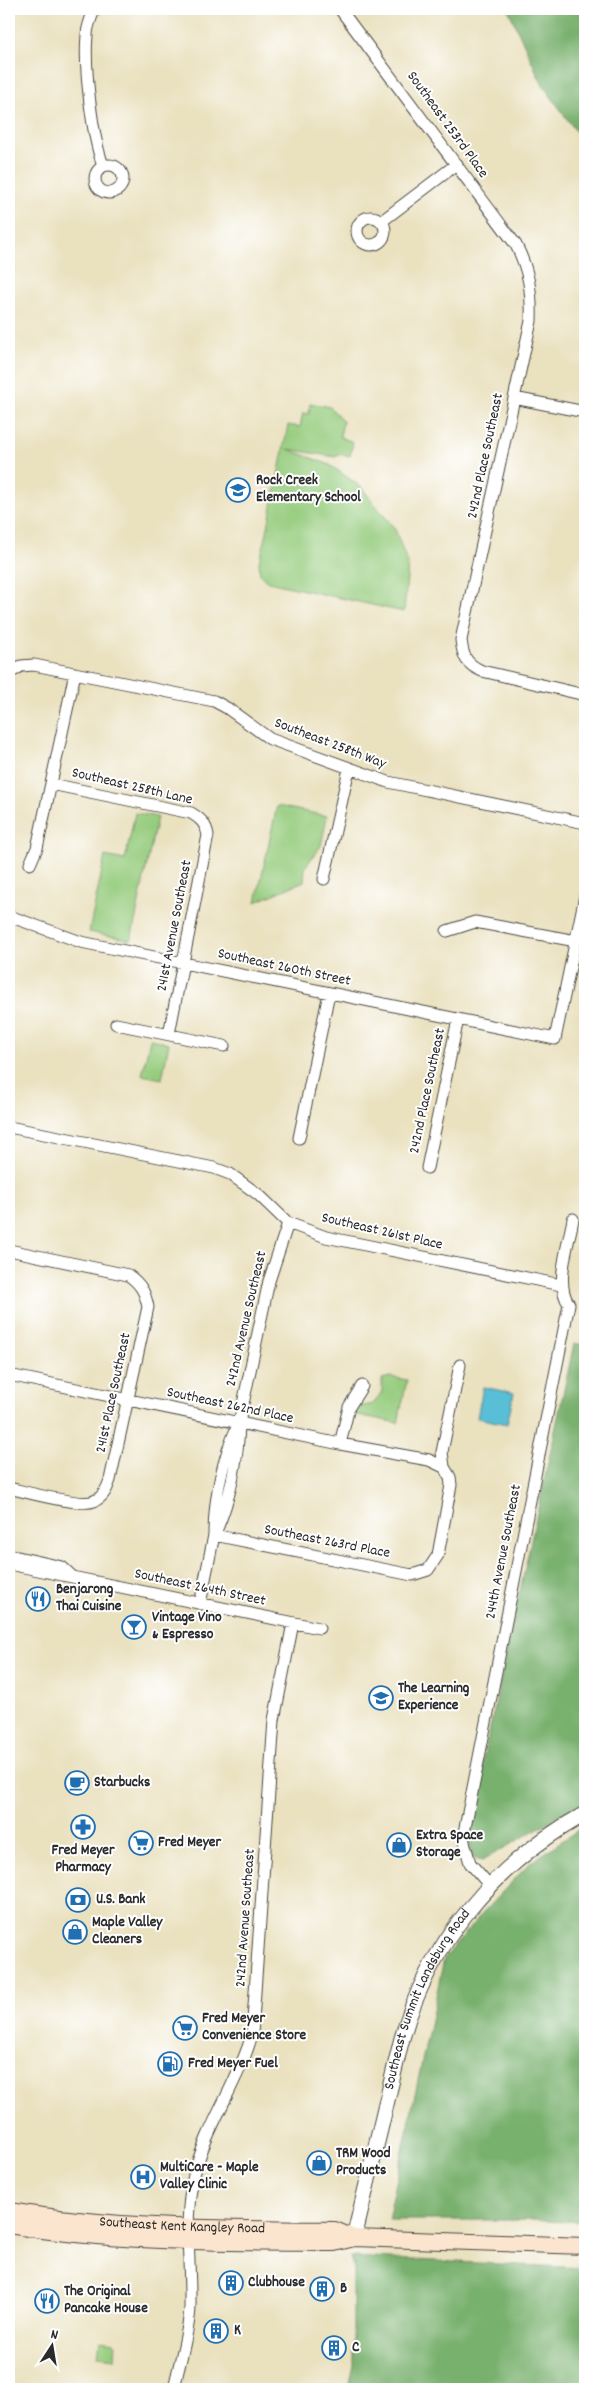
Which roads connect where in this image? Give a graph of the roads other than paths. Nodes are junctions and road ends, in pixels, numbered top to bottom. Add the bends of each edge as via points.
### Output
1 (94, 9) edge
2 (340, 9) edge
3 (457, 164) junction
4 (103, 166) dead end
5 (382, 221) dead end
6 (525, 263) joint
7 (514, 398) junction
8 (585, 412) edge
9 (15, 670) dead end
10 (75, 673) junction
11 (585, 695) edge
12 (349, 769) junction
13 (51, 784) junction
14 (204, 823) joint
15 (585, 823) edge
16 (30, 864) dead end
17 (324, 879) dead end
18 (585, 896) edge
19 (9, 916) edge
20 (447, 931) dead end
21 (576, 941) junction
22 (183, 962) junction
23 (329, 993) junction
24 (458, 1019) junction
25 (116, 1024) dead end
26 (170, 1034) junction
27 (224, 1046) dead end
28 (9, 1127) edge
29 (299, 1138) dead end
30 (427, 1168) dead end
31 (573, 1219) dead end
32 (288, 1223) junction
33 (9, 1250) edge
34 (561, 1285) junction
35 (460, 1365) dead end
36 (9, 1376) edge
37 (362, 1386) dead end
38 (128, 1400) junction
39 (239, 1423) junction
40 (340, 1444) junction
41 (444, 1467) junction
42 (9, 1488) edge
43 (214, 1535) junction
44 (9, 1556) edge
45 (9, 1564) edge
46 (75, 1578) junction
47 (200, 1604) junction
48 (293, 1623) junction
49 (319, 1628) dead end
50 (585, 1814) edge
51 (490, 1886) junction
52 (9, 2211) edge
53 (9, 2225) edge
54 (189, 2235) junction
55 (354, 2238) junction
56 (585, 2246) edge
57 (174, 2389) edge

1 - 4 street via 87,32 86,62 97,145
2 - 3 street, Southeast 253rd Place
3 - 5 street
3 - 6 street, Southeast 253rd Place via 516,245
6 - 7 street, 242nd Place Southeast via 532,294 531,321
7 - 8 street
7 - 11 street, 242nd Place Southeast via 461,640 462,656 470,666 482,671
9 - 10 street, Southeast 258th Way via 34,665
10 - 12 street, Southeast 258th Way via 214,701 270,739
10 - 13 street
12 - 15 street, Southeast 258th Way via 388,782
12 - 17 street
13 - 14 street, Southeast 258th Lane via 191,813
13 - 16 street via 37,848
14 - 22 street, 241st Avenue Southeast via 208,835
18 - 21 street
19 - 22 street, Southeast 260th Street via 82,942
20 - 21 street via 475,922
21 - 24 street, Southeast 260th Street via 555,1039
22 - 23 street, Southeast 260th Street
22 - 26 street, 241st Avenue Southeast
23 - 24 street, Southeast 260th Street
23 - 29 street
24 - 30 street, 242nd Place Southeast
25 - 26 street
26 - 27 street
28 - 32 street, Southeast 261st Place via 214,1168 230,1174 259,1195
31 - 34 street, 244th Avenue Southeast
32 - 34 street, Southeast 261st Place via 326,1237
32 - 39 street, 242nd Avenue Southeast via 268,1281
33 - 38 street, 241st Place Southeast via 128,1275 142,1287 148,1307
34 - 51 street, 244th Avenue Southeast via 569,1304 463,1838 470,1863
35 - 41 street via 442,1452
36 - 38 street, Southeast 262nd Place
37 - 40 street via 349,1407
38 - 39 street, Southeast 262nd Place
38 - 42 street, 241st Place Southeast via 110,1480 106,1492 96,1501 83,1503
39 - 40 street, Southeast 262nd Place
39 - 43 street, 242nd Avenue Southeast via 230,1441 214,1516
40 - 41 street, Southeast 262nd Place via 429,1460
41 - 43 street, Southeast 263rd Place via 451,1485 438,1555 428,1570 412,1575
43 - 47 street, 242nd Avenue Southeast
44 - 46 street, Southeast 264th Street via 62,1567
45 - 46 street, Southeast 264th Street
46 - 47 street, Southeast 264th Street
47 - 48 street, Southeast 264th Street
48 - 49 street, Southeast 264th Street
48 - 54 street, 242nd Avenue Southeast via 274,1720 252,2035 194,2176
50 - 51 street, Southeast Summit Landsburg Road via 531,1849
51 - 55 street, Southeast Summit Landsburg Road via 443,1945 408,2014
52 - 54 main road, Southeast Kent Kangley Road
53 - 54 main road, Southeast Kent Kangley Road via 117,2239
54 - 55 main road, Southeast Kent Kangley Road via 334,2243
54 - 57 street, 242nd Avenue Southeast via 190,2309
55 - 56 main road, Southeast Kent Kangley Road

